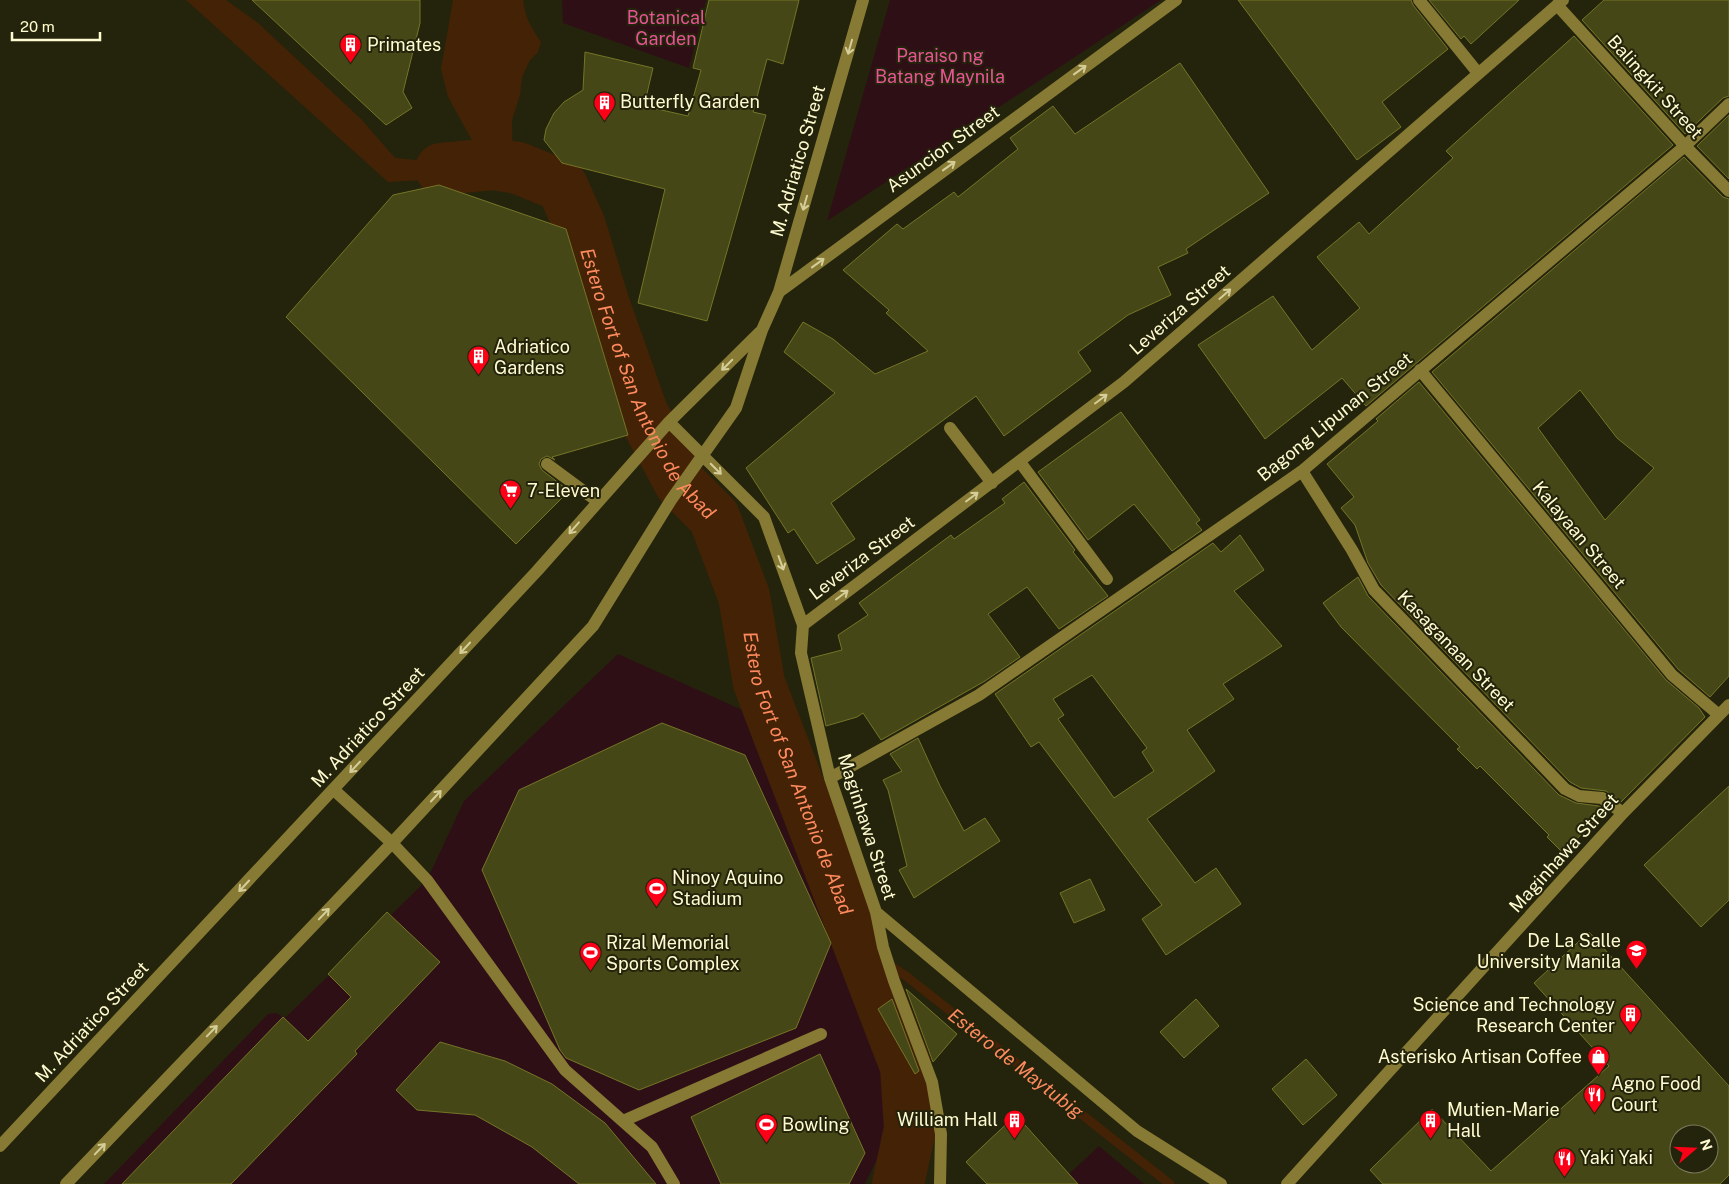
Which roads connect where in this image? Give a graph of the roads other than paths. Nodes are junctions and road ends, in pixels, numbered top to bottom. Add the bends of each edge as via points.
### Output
1 (864, 0) edge
2 (1176, 0) edge
3 (1419, 0) edge
4 (1560, 3) edge
5 (1478, 73) junction
6 (1729, 104) edge
7 (1685, 146) junction
8 (1729, 191) edge
9 (779, 292) junction
10 (762, 330) junction
11 (1420, 370) junction
12 (668, 424) junction
13 (950, 428) dead end
14 (698, 460) junction
15 (1020, 462) junction
16 (547, 464) dead end
17 (1302, 471) junction
18 (992, 483) junction
19 (597, 501) junction
20 (1107, 580) dead end
21 (803, 625) junction
22 (1729, 705) edge
23 (1719, 715) junction
24 (830, 778) junction
25 (334, 790) junction
26 (1622, 813) junction
27 (392, 843) junction
28 (876, 912) junction
29 (821, 1034) dead end
30 (623, 1121) junction
31 (0, 1146) edge
32 (66, 1184) edge
33 (674, 1184) edge
34 (940, 1184) edge
35 (1221, 1184) edge
36 (1287, 1184) edge

1 -> 9 street, M. Adriatico Street
9 -> 2 street, Asuncion Street
3 - 5 street
4 - 5 street, Leveriza Street
4 - 7 street, Balingkit Street
15 -> 5 street, Leveriza Street via 1124,382
6 - 7 street, Bagong Lipunan Street
7 - 8 street, Balingkit Street
7 - 11 street, Bagong Lipunan Street
9 - 10 street, M. Adriatico Street
10 -> 12 street, M. Adriatico Street
10 - 14 street, M. Adriatico Street via 736,408
11 - 17 street, Bagong Lipunan Street
11 - 23 street, Kalayaan Street via 1672,675
12 - 14 street, Maginhawa Street
12 - 19 street, M. Adriatico Street
13 - 18 street
14 -> 21 street, Maginhawa Street via 764,517
27 -> 14 street, M. Adriatico Street via 593,626
15 - 18 street, Leveriza Street
15 - 20 street
16 - 19 street
17 - 24 street, Bagong Lipunan Street via 979,695
17 - 26 street, Kasaganaan Street via 1374,590 1404,623 1565,789 1579,796 1602,798
21 -> 18 street, Leveriza Street
19 -> 25 street, M. Adriatico Street via 537,571
21 - 24 street, Maginhawa Street via 801,653
22 - 23 street, Maginhawa Street
23 - 26 street, Maginhawa Street
24 - 28 street, Maginhawa Street
25 - 27 street
25 -> 31 street, M. Adriatico Street
26 - 36 street, Maginhawa Street
27 - 30 street via 427,880 565,1070
32 -> 27 street, M. Adriatico Street
28 - 34 street via 894,981 932,1082 941,1134
28 - 35 street, Maginhawa Street via 1137,1131
29 - 30 street
30 - 33 street via 652,1147

